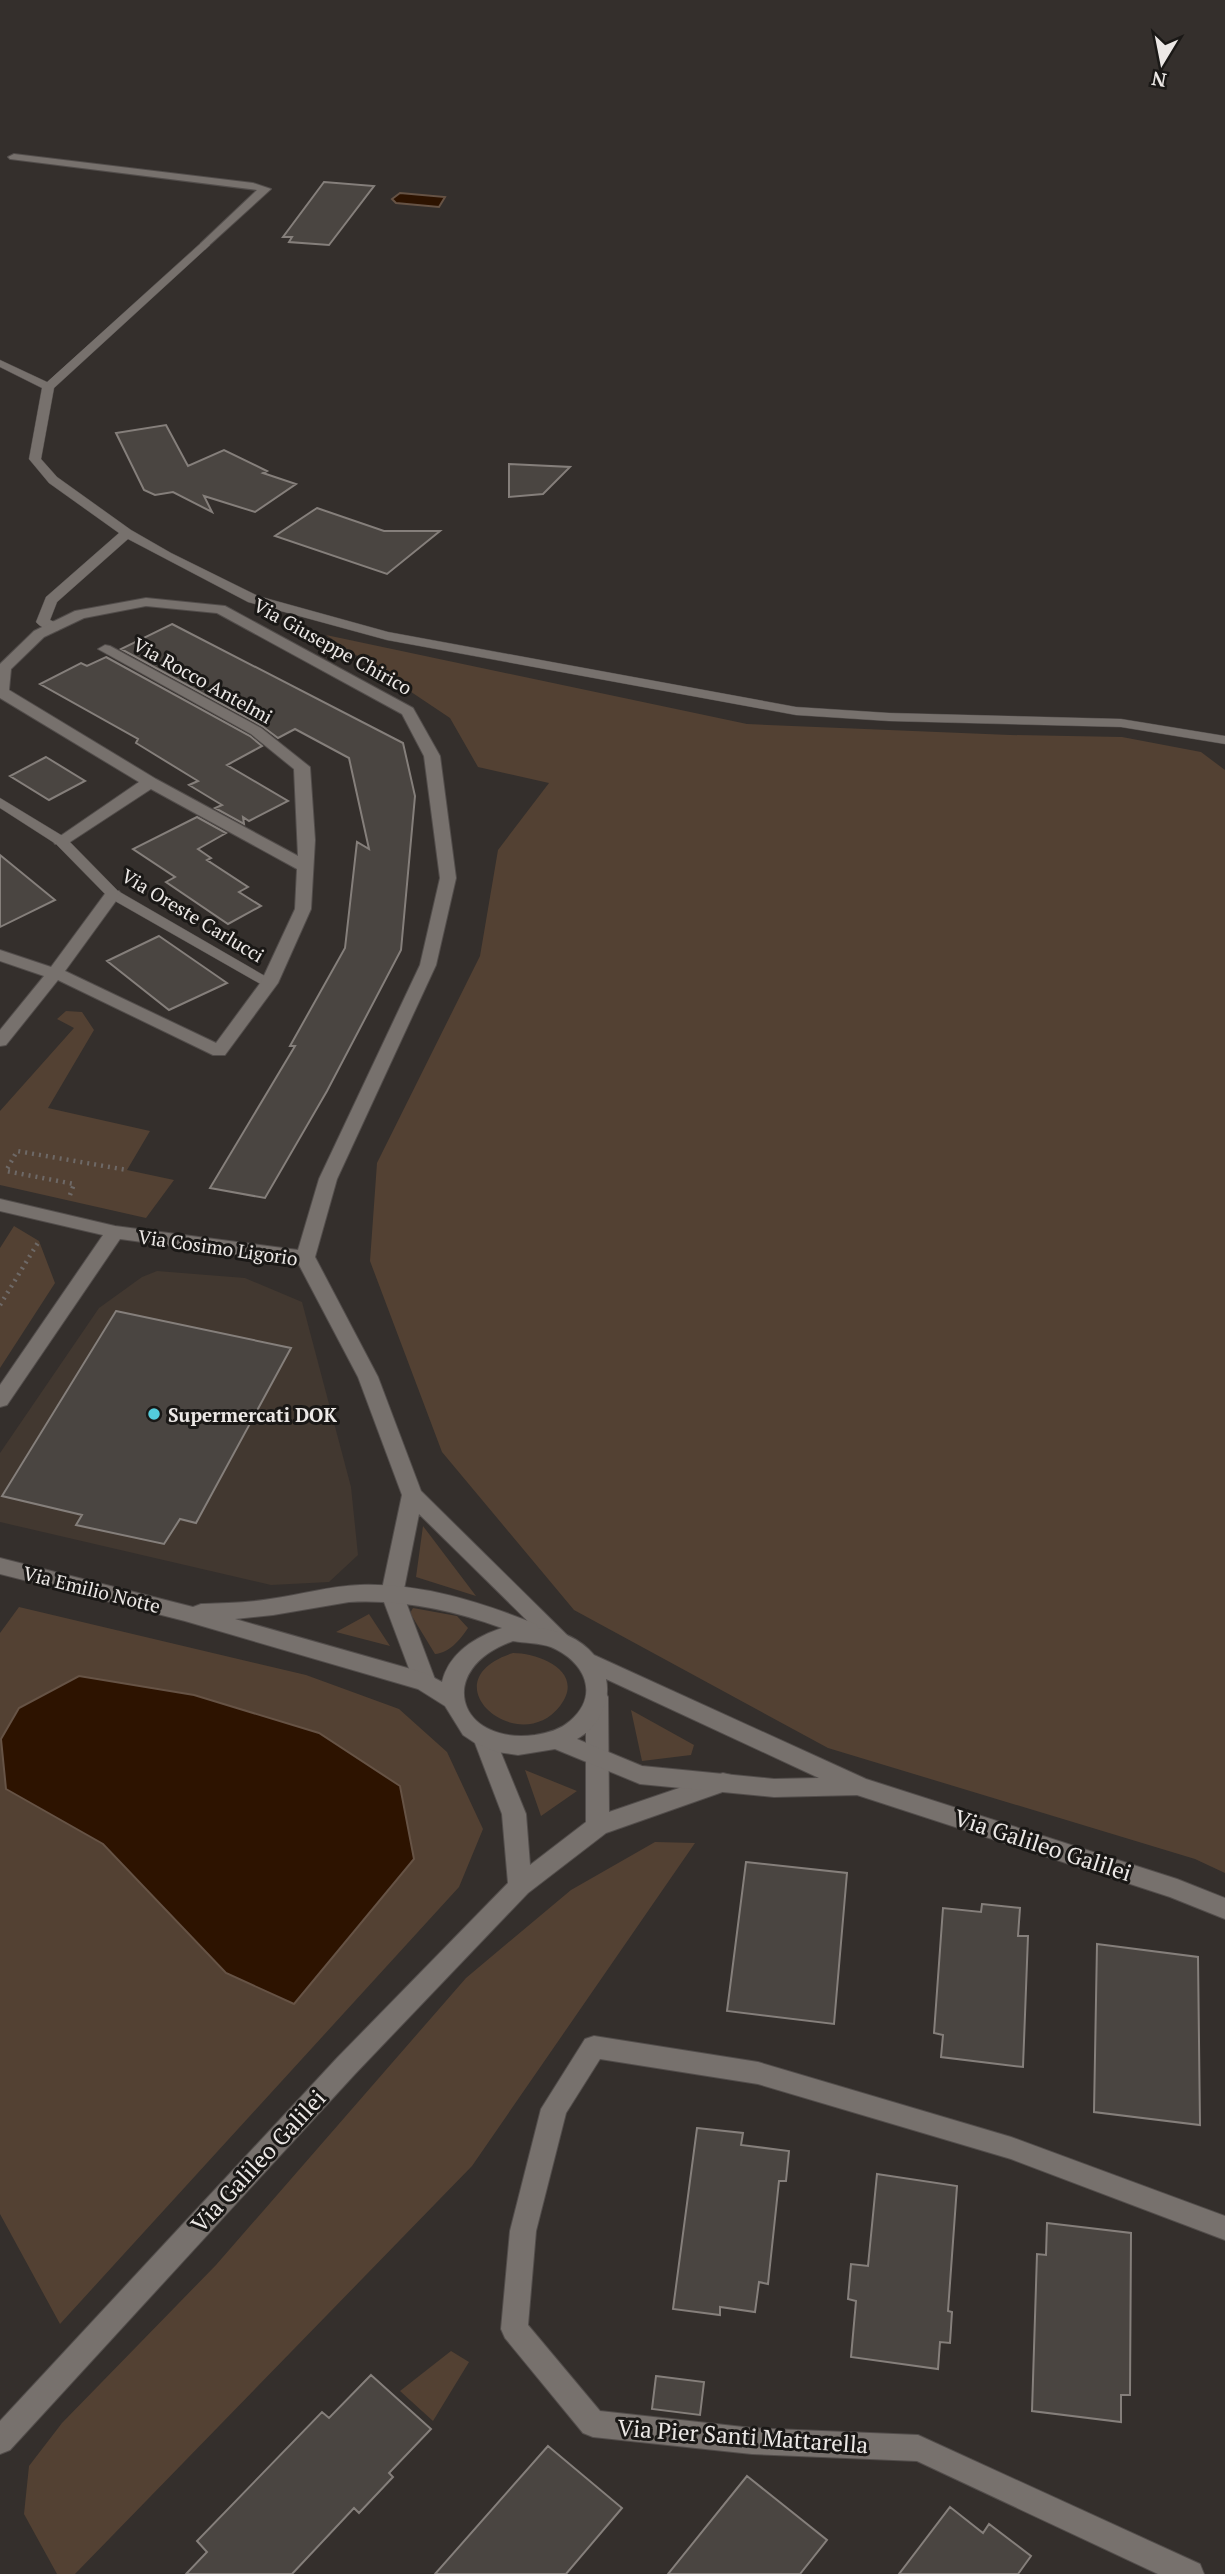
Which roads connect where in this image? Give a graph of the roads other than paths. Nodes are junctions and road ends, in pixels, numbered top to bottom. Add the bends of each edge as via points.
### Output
1 (15, 157) dead end
2 (205, 245) joint
3 (0, 363) edge
4 (48, 387) junction
5 (127, 533) junction
6 (54, 627) junction
7 (105, 649) dead end
8 (1225, 740) edge
9 (150, 782) junction
10 (0, 802) edge
11 (61, 841) junction
12 (306, 867) junction
13 (113, 894) junction
14 (0, 955) edge
15 (54, 974) junction
16 (269, 983) junction
17 (0, 1041) edge
18 (0, 1205) edge
19 (115, 1232) junction
20 (305, 1257) junction
21 (0, 1399) edge
22 (412, 1495) junction
23 (0, 1566) edge
24 (392, 1594) junction
25 (185, 1613) junction
26 (547, 1635) junction
27 (590, 1662) junction
28 (425, 1682) junction
29 (597, 1697) junction
30 (452, 1700) junction
31 (484, 1738) junction
32 (556, 1741) junction
33 (600, 1758) junction
34 (723, 1782) junction
35 (859, 1786) junction
36 (598, 1826) junction
37 (520, 1886) junction
38 (1225, 1909) edge
39 (1225, 2228) edge
40 (0, 2441) edge
41 (1190, 2574) edge

1 - 2 street via 265,189
2 - 4 lane
3 - 4 lane
4 - 5 lane via 35,459 53,480
5 - 6 lane via 51,600 43,622
5 - 8 lane via 253,599 400,639 796,711 1121,723
6 - 9 street, Via Giuseppe Chirico via 39,634 4,668 1,692
6 - 20 street, Via Giuseppe Chirico via 80,614 146,602 220,609 408,711 432,756 448,878 428,965 328,1179
7 - 12 street, Via Rocco Antelmi via 256,731 302,767
9 - 11 street
9 - 12 street
10 - 11 lane, Via Oreste Carlucci
11 - 13 lane, Via Oreste Carlucci
12 - 16 street, Via Rocco Antelmi via 303,909
13 - 15 street
13 - 16 lane, Via Oreste Carlucci
14 - 15 street
15 - 16 street, Via Rocco Antelmi via 219,1051
15 - 17 street
18 - 19 street, Via Cosimo Ligorio
19 - 20 street, Via Cosimo Ligorio
19 - 21 street
20 - 22 street, Via Cosimo Ligorio via 368,1377
22 - 24 street
22 - 26 street
23 - 25 street, Via Emilio Notte
24 - 25 street via 360,1593 260,1609
24 - 26 street via 436,1598
24 - 28 street
25 - 28 street, Via Emilio Notte
26 - 27 street via 576,1647
26 - 30 street via 513,1633 473,1650 459,1664
27 - 29 street via 597,1679
27 - 35 street
28 - 30 street, Via Emilio Notte
29 - 32 street via 590,1715
29 - 33 street
30 - 31 street via 469,1728
31 - 32 street via 508,1746
31 - 37 street via 514,1814
32 - 33 street
33 - 34 street via 640,1775
33 - 36 street
34 - 35 street via 774,1788
34 - 36 street, Via Galileo Galilei
35 - 38 street, Via Galileo Galilei via 1177,1889
36 - 37 street, Via Galileo Galilei
37 - 40 street, Via Galileo Galilei via 346,2066
39 - 41 street, Via Pier Santi Mattarella via 1011,2148 758,2073 594,2047 554,2109 523,2231 514,2329 593,2424 752,2441 918,2448

